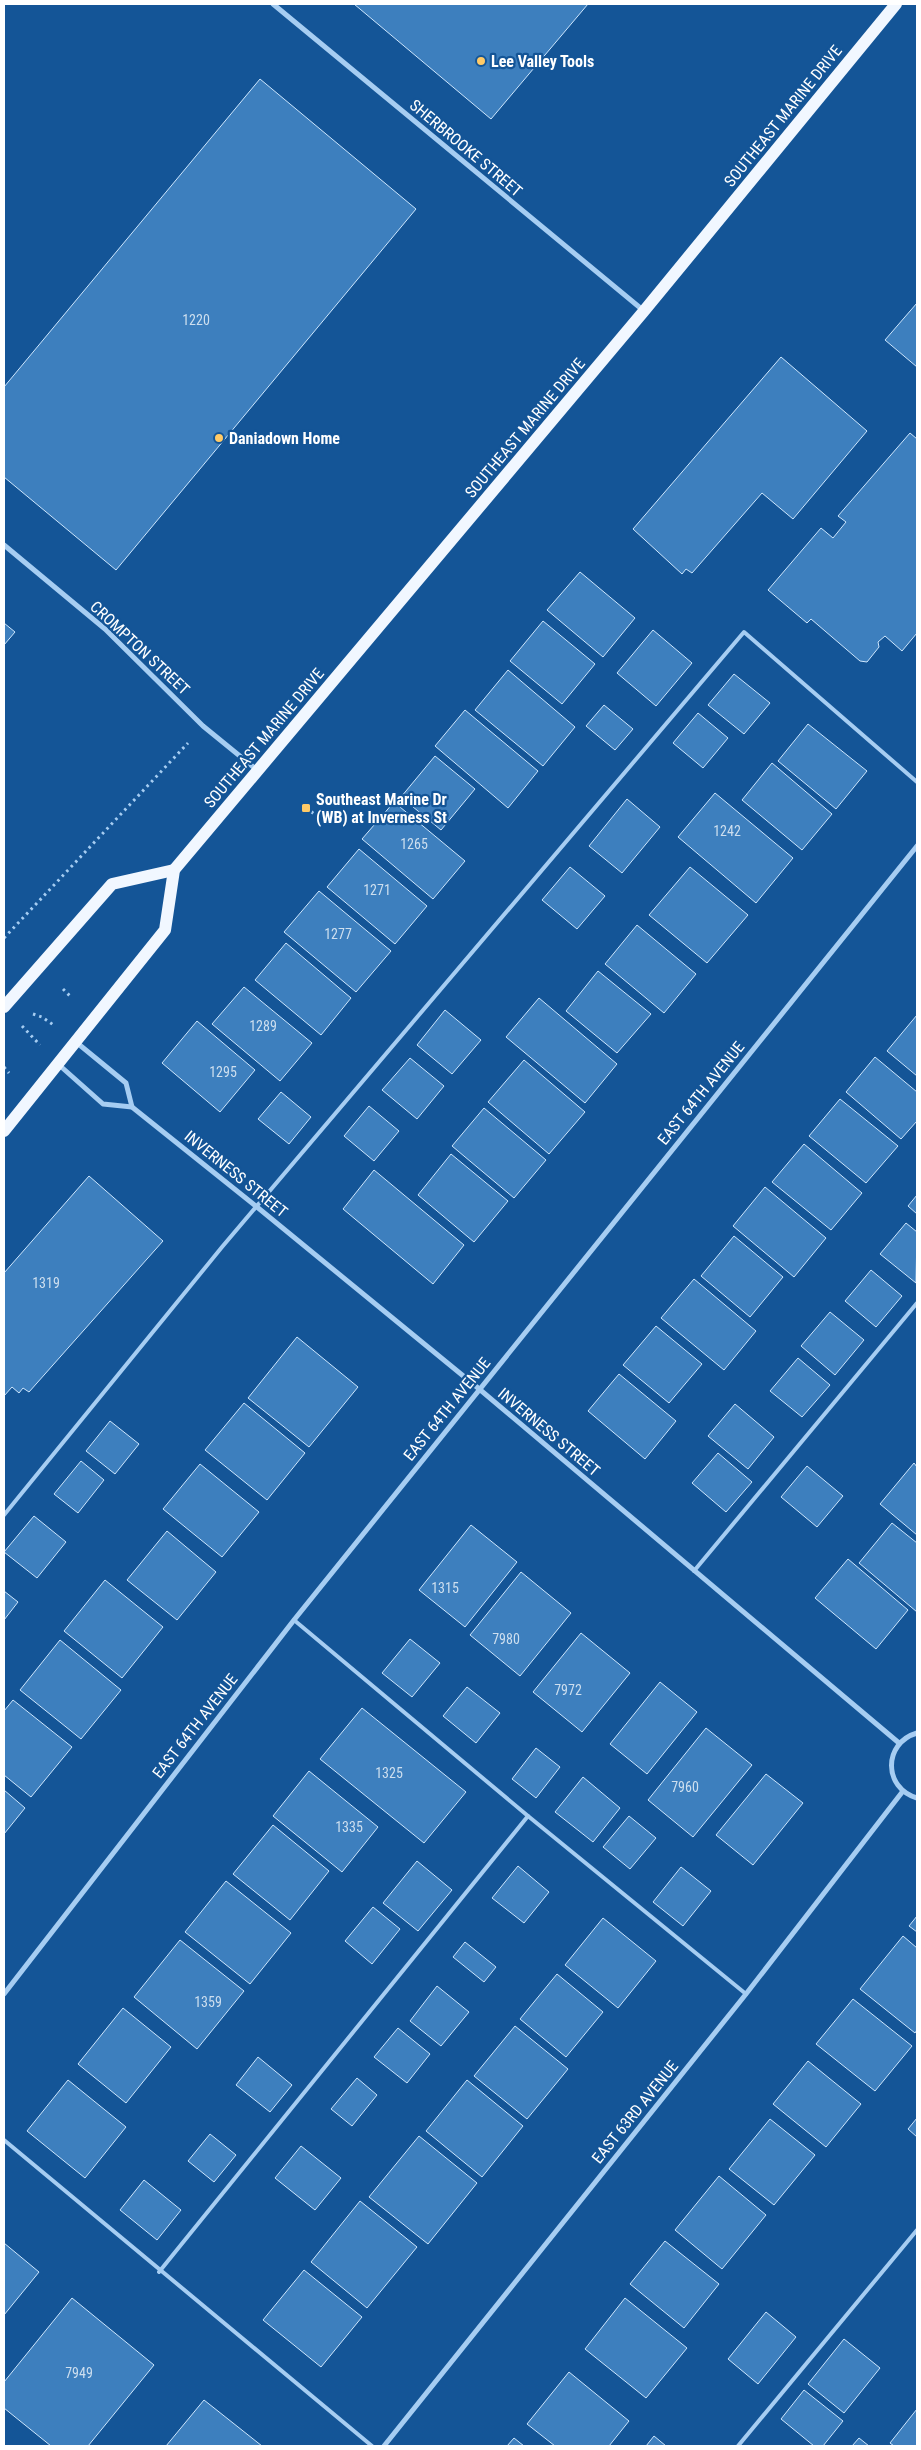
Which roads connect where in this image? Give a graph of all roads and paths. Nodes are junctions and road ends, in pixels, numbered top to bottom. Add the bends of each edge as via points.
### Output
1 (273, 4) edge
2 (896, 4) edge
3 (644, 311) junction
4 (4, 545) edge
5 (181, 750) dead end
6 (258, 771) junction
7 (917, 782) edge
8 (306, 808) dead end
9 (317, 816) dead end
10 (917, 846) edge
11 (174, 870) junction
12 (4, 938) edge
13 (62, 990) dead end
14 (72, 998) dead end
15 (5, 1006) edge
16 (76, 1041) junction
17 (58, 1063) junction
18 (4, 1068) edge
19 (9, 1073) dead end
20 (132, 1107) junction
21 (4, 1131) edge
22 (257, 1207) junction
23 (917, 1303) edge
24 (478, 1388) junction
25 (4, 1515) edge
26 (694, 1572) junction
27 (294, 1620) junction
28 (917, 1733) edge
29 (899, 1743) junction
30 (903, 1791) junction
31 (917, 1798) edge
32 (528, 1816) junction
33 (4, 1994) edge
34 (746, 1994) junction
35 (4, 2140) edge
36 (917, 2230) edge
37 (160, 2272) junction
38 (372, 2446) edge
39 (384, 2446) edge
40 (738, 2446) edge

1 - 3 street, SHERBROOKE STREET
2 - 3 main road, SOUTHEAST MARINE DRIVE
3 - 6 main road, SOUTHEAST MARINE DRIVE
4 - 6 street, CROMPTON STREET via 105,629 203,726
5 - 12 path
6 - 11 main road, SOUTHEAST MARINE DRIVE
7 - 22 lane via 744,632
8 - 9 path
10 - 24 street, EAST 64TH AVENUE
11 - 15 main road via 112,884
11 - 16 main road via 165,930
13 - 14 path
15 - 16 path via 42,1017
15 - 17 path
16 - 17 main road
16 - 20 street via 126,1083
17 - 20 street via 103,1104
17 - 21 main road
18 - 19 path
20 - 22 street, INVERNESS STREET
22 - 24 street, INVERNESS STREET
22 - 25 lane
23 - 26 lane
24 - 26 street, INVERNESS STREET
24 - 27 street, EAST 64TH AVENUE
26 - 29 street, INVERNESS STREET
27 - 32 lane
27 - 33 street, EAST 64TH AVENUE
28 - 29 street
29 - 30 street via 893,1753 891,1772
30 - 31 street
30 - 34 street, EAST 63RD AVENUE
32 - 34 lane
32 - 37 lane
34 - 39 street, EAST 63RD AVENUE
35 - 37 lane
36 - 40 lane
37 - 38 lane

